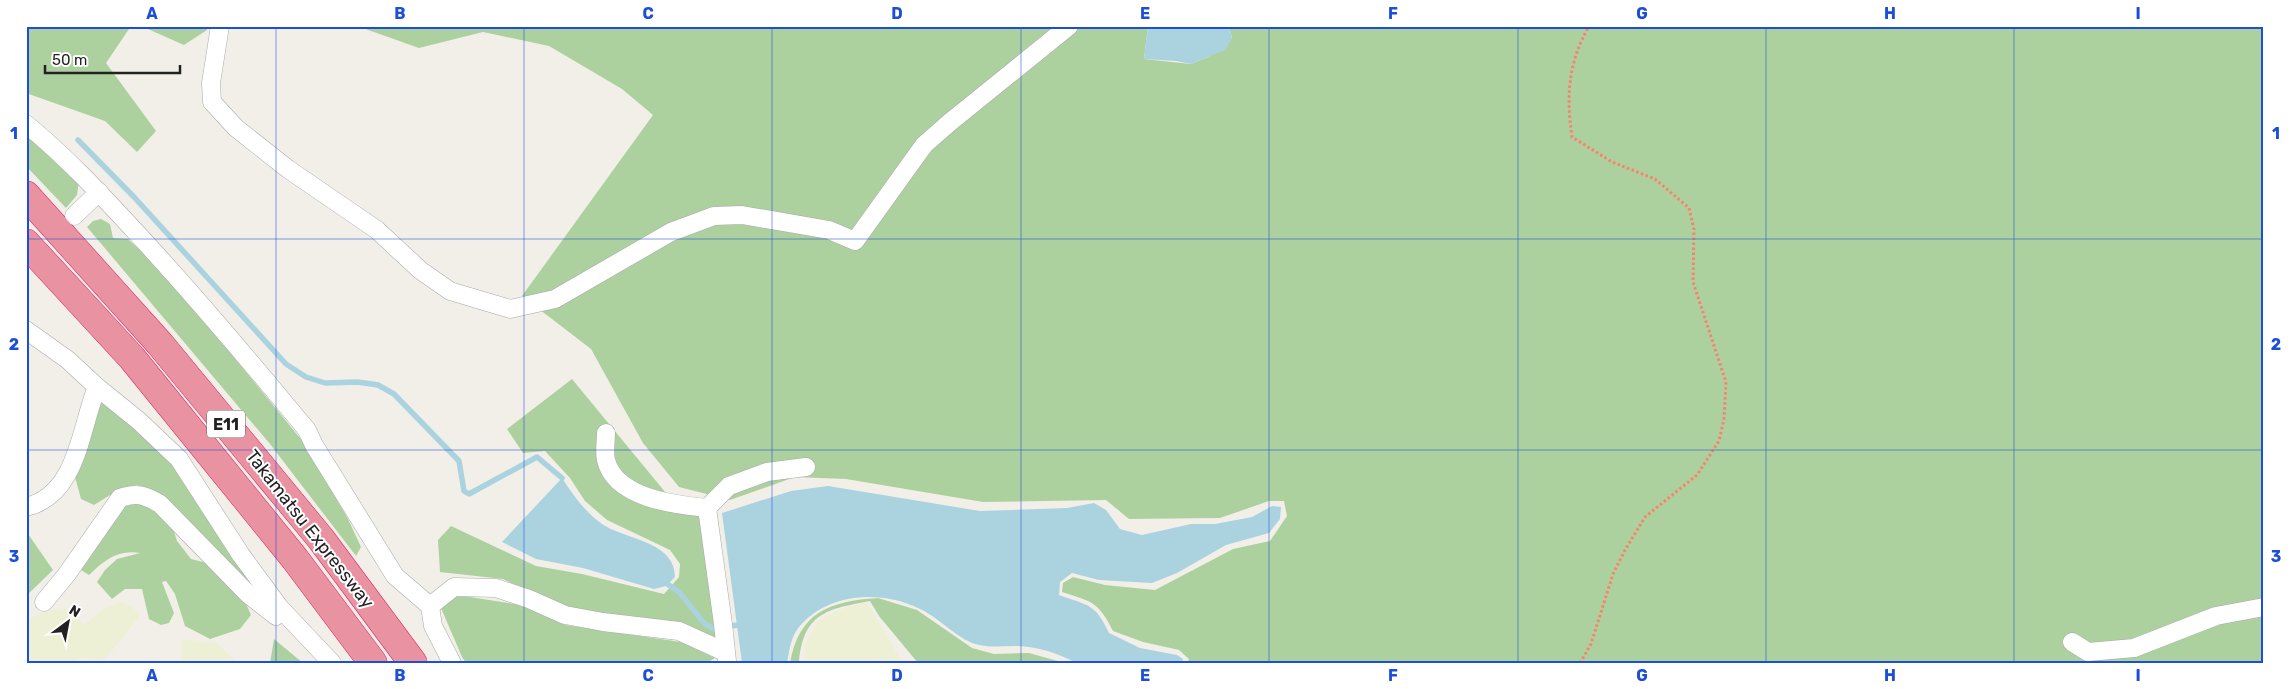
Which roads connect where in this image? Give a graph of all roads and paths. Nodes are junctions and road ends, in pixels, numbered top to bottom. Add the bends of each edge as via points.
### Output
1 (220, 26) edge
2 (1069, 26) edge
3 (1589, 26) edge
4 (26, 124) edge
5 (99, 192) junction
6 (26, 195) edge
7 (74, 216) dead end
8 (26, 243) edge
9 (26, 330) edge
10 (97, 387) junction
11 (606, 433) dead end
12 (806, 467) dead end
13 (26, 507) edge
14 (706, 508) junction
15 (44, 602) dead end
16 (430, 606) junction
17 (2264, 607) edge
18 (283, 611) junction
19 (2072, 642) dead end
20 (726, 657) edge
21 (332, 663) edge
22 (373, 663) edge
23 (413, 663) edge
24 (452, 663) edge
25 (1580, 663) edge

1 - 2 street via 211,83 212,102 236,128 288,169 377,230 420,270 450,291 510,309 555,299 671,232 714,216 742,215 790,223 829,230 856,241 924,146
3 - 25 path via 1571,71 1568,111 1572,137 1612,162 1655,179 1689,208 1694,229 1693,282 1726,382 1719,441 1698,475 1645,517 1624,550 1591,644
4 - 5 street
5 - 7 street
5 - 16 street via 194,296 307,430 395,576
6 - 23 highway, Takamatsu Expressway / E11 via 166,351 321,540
8 - 22 highway, Takamatsu Expressway / E11 via 132,358 295,559
9 - 10 street via 68,360
10 - 13 street via 71,467 52,496
10 - 18 street via 179,459 241,556
11 - 14 street via 606,460 617,480 666,504
12 - 14 street via 767,472 730,486
14 - 20 street
15 - 18 street via 120,498 131,494 145,495 160,504 249,595 276,616
16 - 20 street via 454,587 496,588 529,598 565,615 679,631
16 - 24 street via 433,626
17 - 19 street via 2216,616 2134,648 2088,652
18 - 21 street

